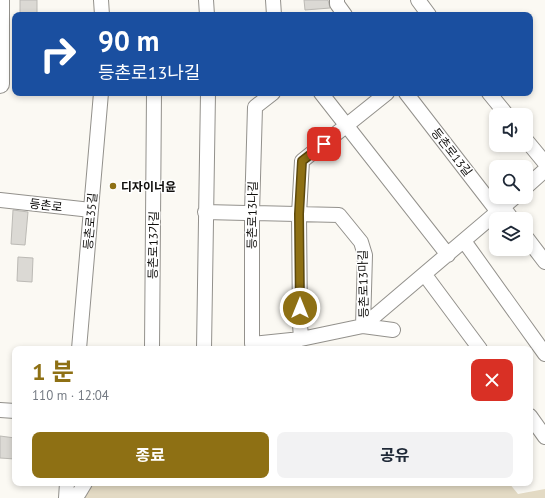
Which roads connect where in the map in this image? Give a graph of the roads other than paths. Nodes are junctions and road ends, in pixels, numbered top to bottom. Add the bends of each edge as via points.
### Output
1 (0, 0) edge
2 (101, 0) edge
3 (206, 0) edge
4 (273, 0) edge
5 (337, 0) edge
6 (418, 0) edge
7 (102, 12) edge
8 (207, 12) edge
9 (274, 12) edge
10 (343, 12) edge
11 (427, 12) edge
12 (0, 84) edge
13 (101, 96) edge
14 (154, 96) edge
15 (208, 96) edge
16 (269, 96) edge
17 (323, 96) edge
18 (383, 96) edge
19 (408, 96) edge
20 (491, 96) edge
21 (501, 108) edge
22 (347, 126) junction
23 (533, 149) edge
24 (545, 164) edge
25 (545, 170) edge
26 (533, 181) edge
27 (0, 200) edge
28 (506, 204) edge
29 (500, 209) junction
30 (91, 210) junction
31 (205, 212) junction
32 (504, 212) edge
33 (252, 213) junction
34 (299, 214) junction
35 (464, 241) junction
36 (533, 246) edge
37 (448, 255) junction
38 (545, 262) edge
39 (425, 275) junction
40 (363, 326) junction
41 (393, 330) dead end
42 (302, 339) junction
43 (252, 344) joint
44 (79, 346) edge
45 (152, 346) edge
46 (204, 346) edge
47 (478, 346) edge
48 (545, 354) edge
49 (0, 410) edge
50 (12, 412) edge
51 (533, 420) edge
52 (545, 437) edge
53 (67, 486) edge
54 (83, 486) edge
55 (66, 498) edge
56 (70, 498) edge

1 - 12 main road
2 - 7 street
3 - 8 street
4 - 9 street
5 - 10 street
6 - 11 street
13 - 30 street, 등촌로35길
14 - 45 street, 등촌로13가길
15 - 31 street
16 - 33 street, 등촌로13나길 via 255,107
17 - 22 street
18 - 22 street
19 - 29 street, 등촌로13길
20 - 21 street
22 - 34 street via 302,161
22 - 37 street
23 - 24 street
25 - 26 street
27 - 30 street, 등촌로
28 - 29 street, 등촌로13마길
29 - 32 street
29 - 35 street, 등촌로13마길
30 - 44 street, 등촌로35길
31 - 33 street, 등촌로13마길
31 - 46 street
33 - 34 street, 등촌로13마길
33 - 43 street, 등촌로13나길
34 - 40 street, 등촌로13마길 via 339,215 362,242 365,255
34 - 42 street
35 - 37 street, 등촌로13마길
35 - 48 street
36 - 38 street
37 - 39 street, 등촌로13마길
39 - 40 street, 등촌로13마길
39 - 47 street
40 - 41 street, 등촌로13마길
40 - 42 street, 등촌로13마길
42 - 43 street, 등촌로13마길
49 - 50 street
51 - 52 street
53 - 55 street
54 - 56 street

